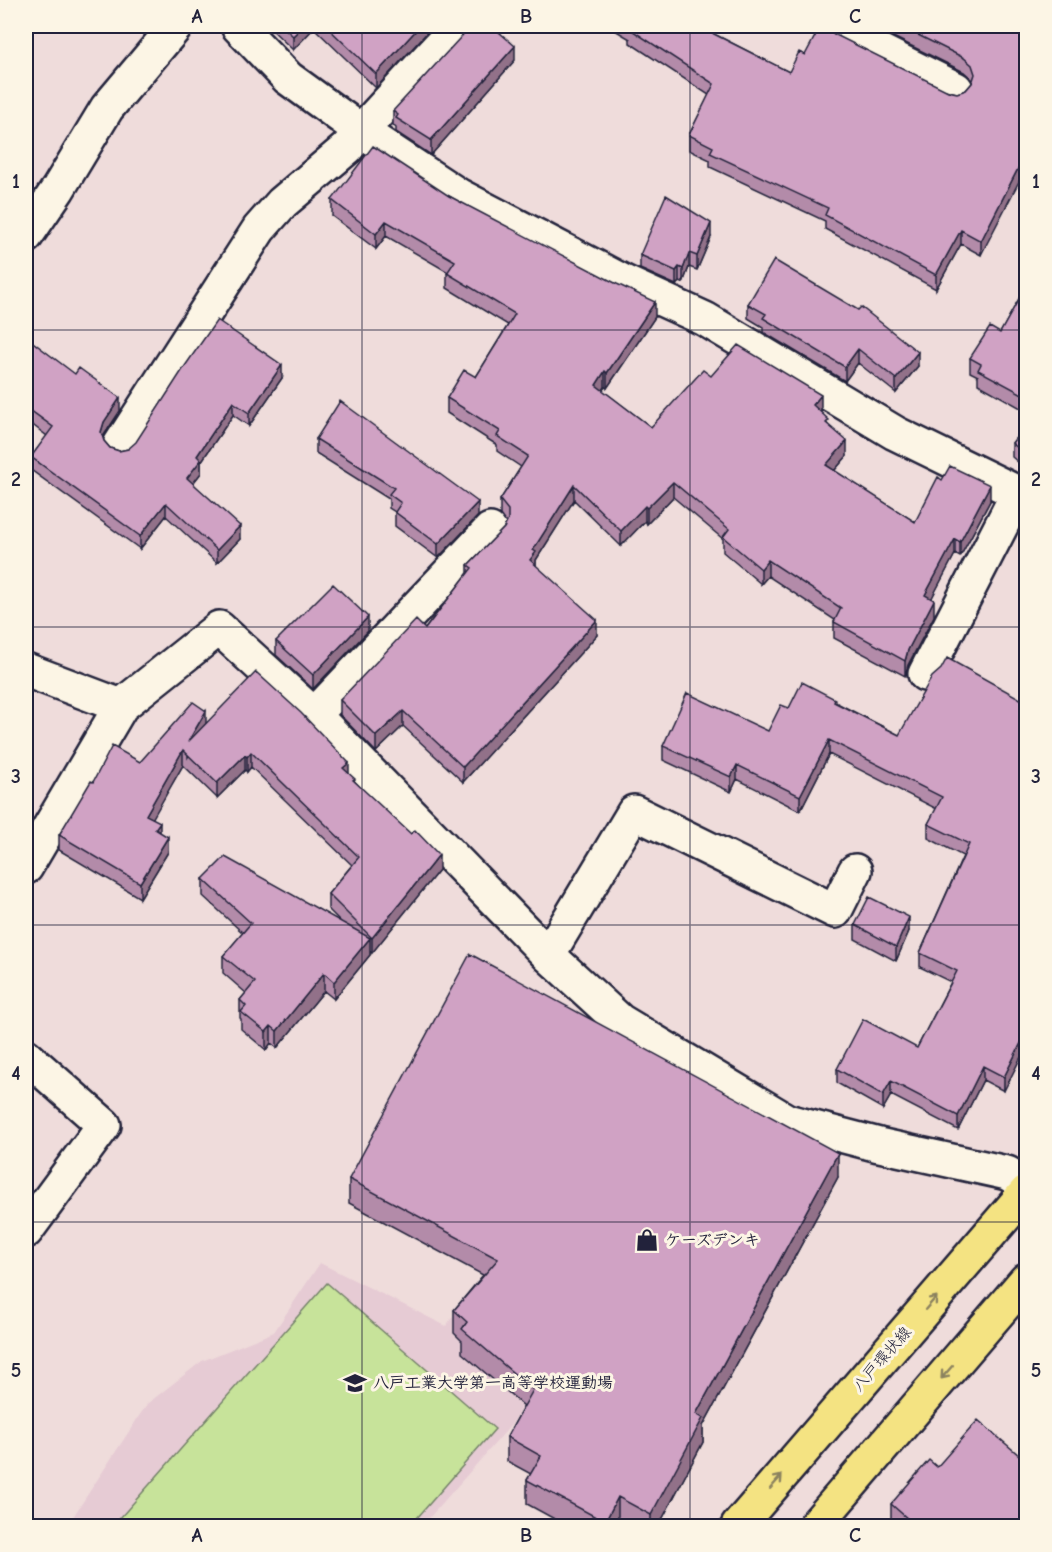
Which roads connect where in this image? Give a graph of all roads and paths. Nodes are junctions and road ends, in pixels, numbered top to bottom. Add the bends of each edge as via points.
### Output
1 (176, 26) edge
2 (238, 26) edge
3 (458, 26) edge
4 (830, 26) edge
5 (956, 89) dead end
6 (360, 131) junction
7 (26, 236) edge
8 (120, 445) dead end
9 (1022, 495) edge
10 (490, 530) dead end
11 (26, 670) edge
12 (925, 674) dead end
13 (121, 706) junction
14 (314, 715) junction
15 (26, 867) edge
16 (855, 872) dead end
17 (548, 955) junction
18 (26, 1056) edge
19 (1026, 1184) edge
20 (1026, 1192) edge
21 (26, 1231) edge
22 (1026, 1280) edge
23 (738, 1527) edge
24 (815, 1527) edge

1 - 7 street via 107,108
2 - 6 street via 288,78
3 - 6 street
4 - 5 street
6 - 8 street via 347,148 282,202 259,229
6 - 9 street via 458,195 626,283 705,319 895,433
9 - 12 street
10 - 14 street
11 - 13 street
13 - 14 street via 219,628
13 - 15 street
14 - 17 street
16 - 17 street via 835,911 634,812
17 - 19 street via 620,1021 787,1120 1007,1173
18 - 21 street via 104,1125
23 -> 20 main road, 八戸環状線
22 -> 24 main road

